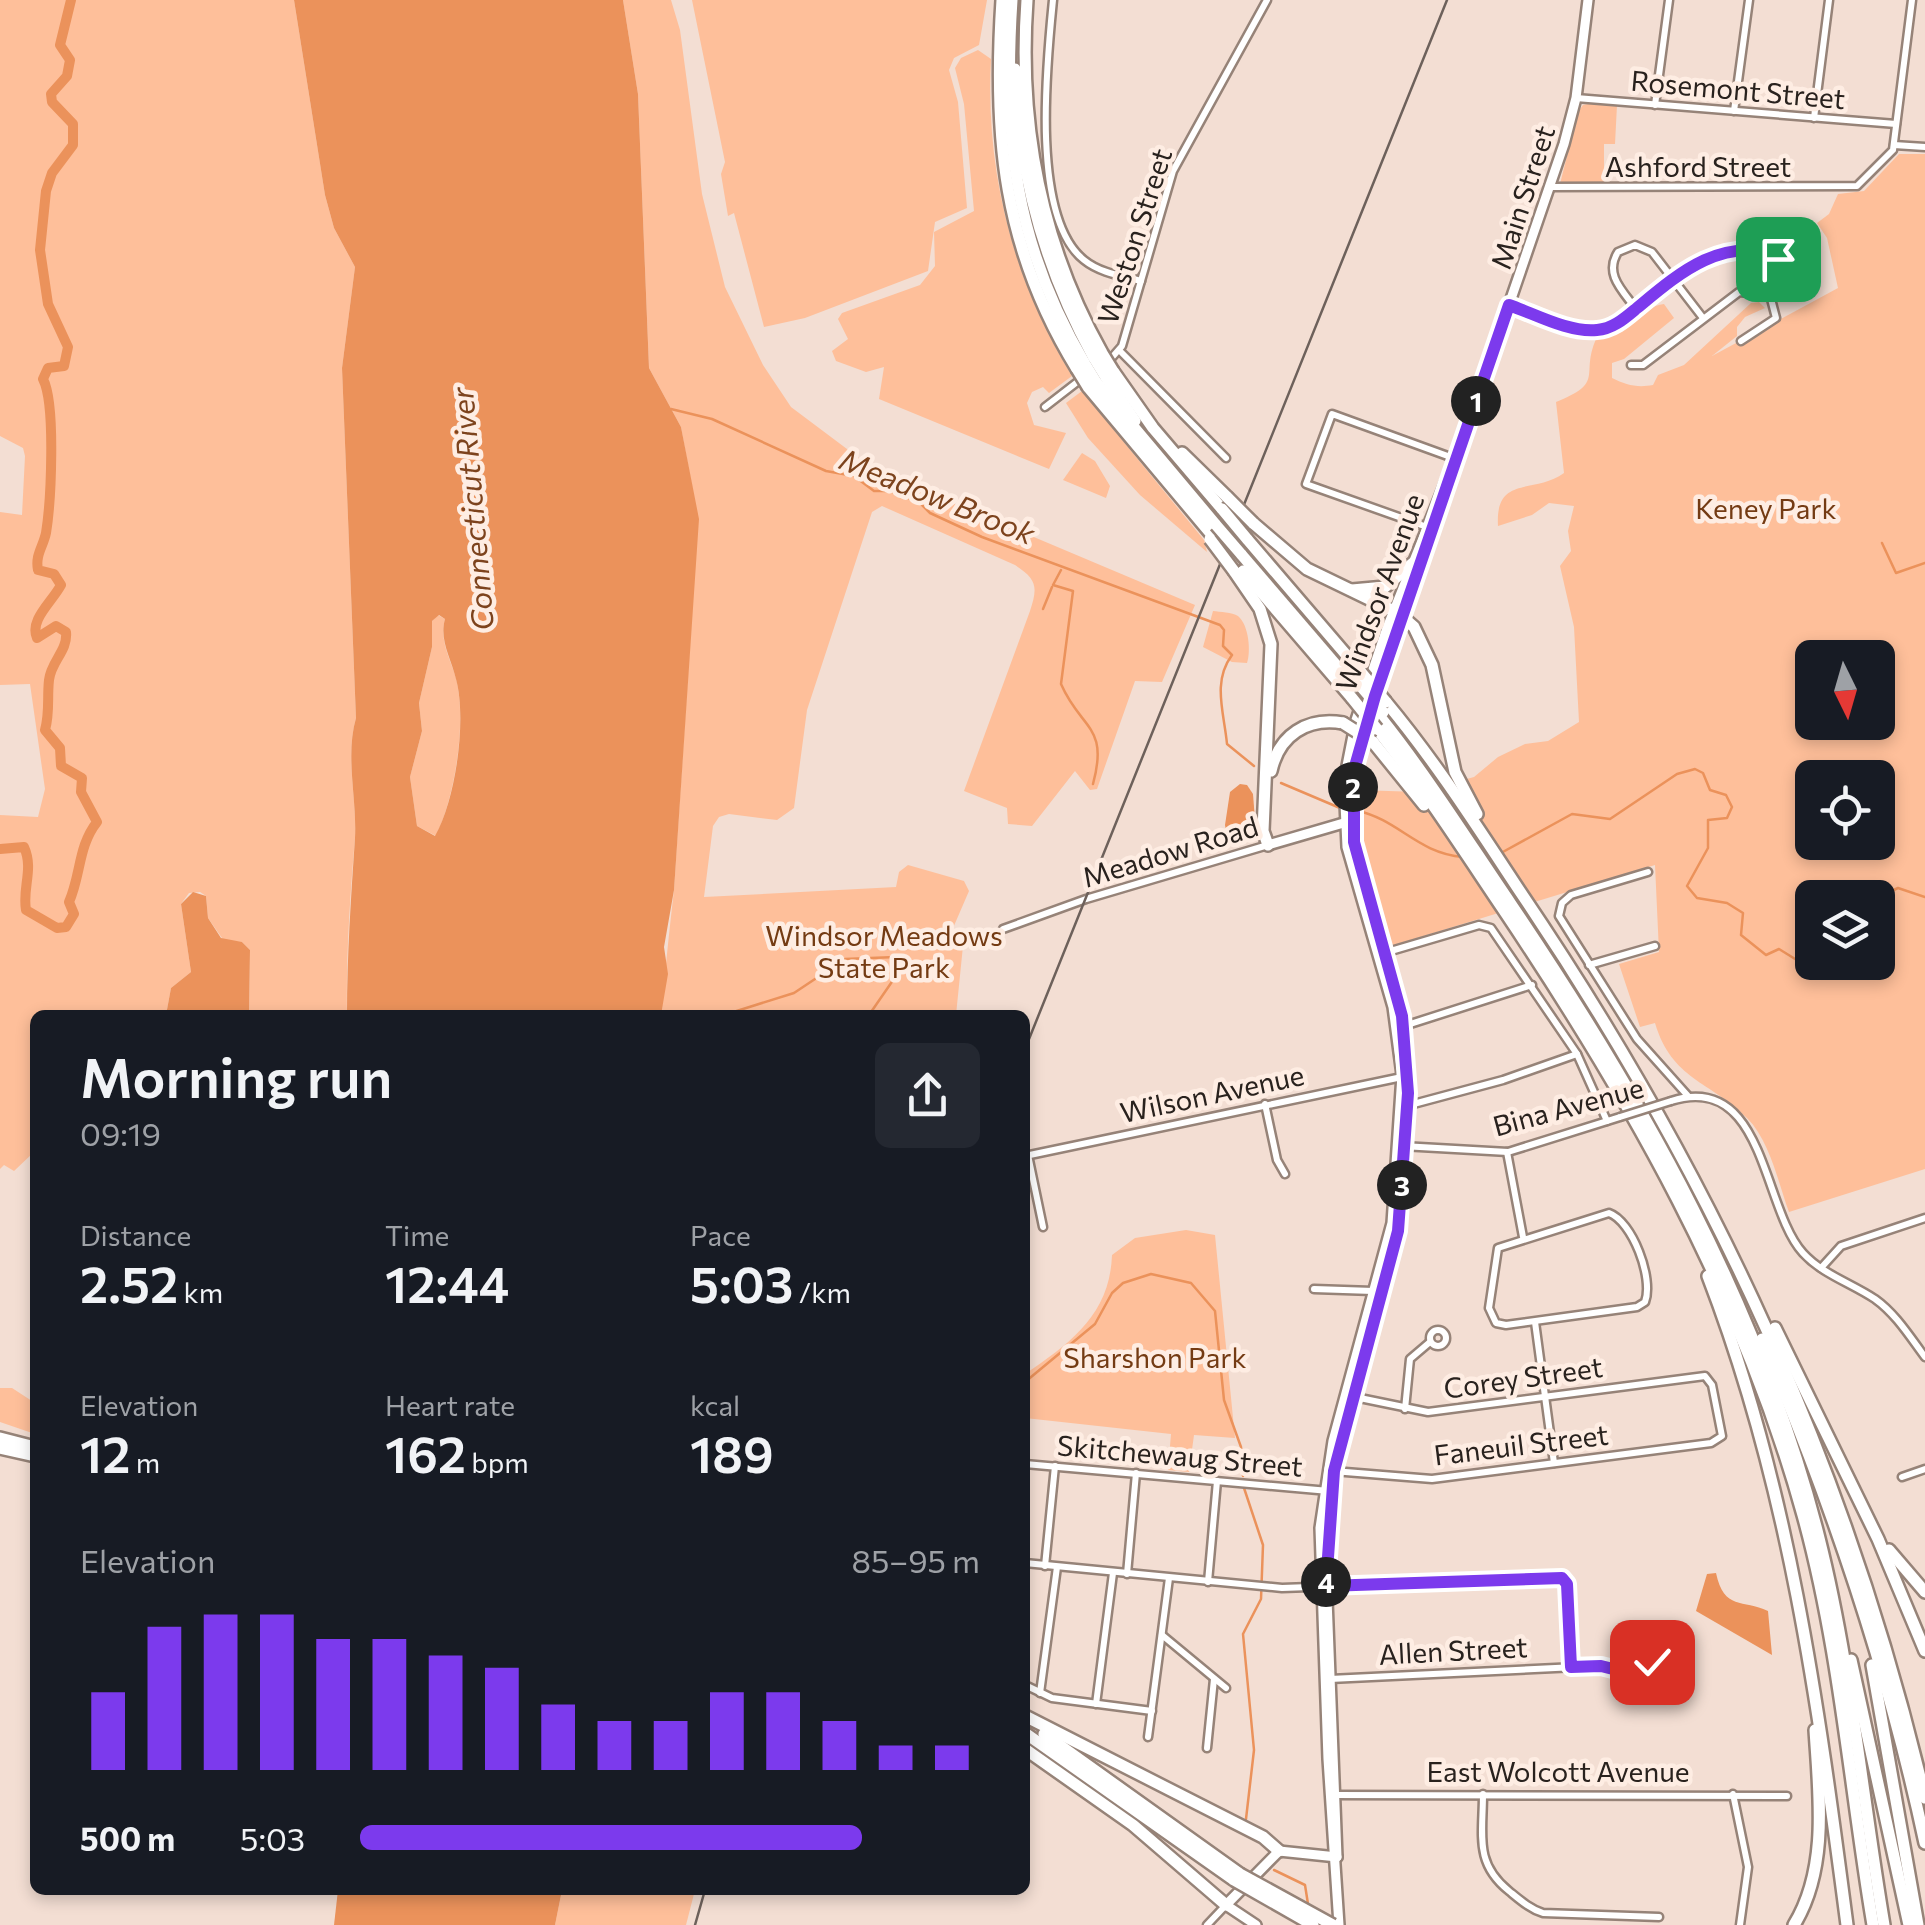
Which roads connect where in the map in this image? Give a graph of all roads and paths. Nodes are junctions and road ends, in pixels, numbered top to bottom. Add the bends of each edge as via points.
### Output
1 (1002, 0) edge
2 (1015, 0) edge
3 (1027, 0) edge
4 (1053, 0) edge
5 (1267, 0) edge
6 (1588, 0) edge
7 (1669, 0) edge
8 (1749, 0) edge
9 (1828, 0) edge
10 (1912, 0) edge
11 (1576, 98) junction
12 (1655, 104) junction
13 (1734, 111) junction
14 (1814, 118) junction
15 (1896, 124) junction
16 (1894, 145) junction
17 (1925, 148) edge
18 (1550, 187) junction
19 (1780, 256) junction
20 (1784, 276) junction
21 (1141, 280) junction
22 (1673, 280) junction
23 (1770, 295) junction
24 (1509, 305) junction
25 (1636, 308) junction
26 (1703, 318) junction
27 (1741, 340) dead end
28 (1120, 351) junction
29 (1090, 361) junction
30 (1631, 365) dead end
31 (1101, 379) junction
32 (1045, 407) dead end
33 (1226, 458) dead end
34 (1456, 459) junction
35 (1218, 521) junction
36 (1431, 528) junction
37 (1240, 555) junction
38 (1417, 564) junction
39 (1334, 584) junction
40 (1398, 614) junction
41 (1356, 685) junction
42 (1380, 721) junction
43 (1348, 814) junction
44 (1467, 834) junction
45 (1268, 845) junction
46 (1648, 872) dead end
47 (1498, 880) junction
48 (1002, 929) dead end
49 (1655, 946) dead end
50 (1381, 954) junction
51 (1589, 965) junction
52 (1532, 985) junction
53 (1401, 1027) junction
54 (1577, 1054) junction
55 (1405, 1077) junction
56 (1689, 1096) junction
57 (1265, 1104) junction
58 (1404, 1106) junction
59 (1607, 1121) junction
60 (1401, 1146) junction
61 (1506, 1152) junction
62 (1030, 1154) edge
63 (1030, 1171) edge
64 (1285, 1174) dead end
65 (1925, 1218) edge
66 (1690, 1220) junction
67 (1044, 1227) dead end
68 (1524, 1237) junction
69 (1385, 1263) junction
70 (1821, 1268) junction
71 (1747, 1282) junction
72 (1314, 1290) dead end
73 (1374, 1291) junction
74 (1535, 1322) junction
75 (1430, 1342) dead end
76 (1925, 1357) edge
77 (1348, 1395) junction
78 (1546, 1396) junction
79 (1405, 1409) junction
80 (0, 1438) edge
81 (1719, 1440) joint
82 (30, 1446) edge
83 (0, 1448) edge
84 (30, 1455) edge
85 (1554, 1463) junction
86 (1030, 1464) edge
87 (1055, 1466) junction
88 (1925, 1469) edge
89 (1330, 1471) junction
90 (1136, 1473) junction
91 (1902, 1476) dead end
92 (1218, 1481) junction
93 (1327, 1491) junction
94 (1828, 1506) junction
95 (1864, 1510) junction
96 (1824, 1559) junction
97 (1030, 1564) edge
98 (1045, 1566) junction
99 (1057, 1567) junction
100 (1113, 1573) junction
101 (1127, 1574) junction
102 (1169, 1578) junction
103 (1208, 1582) junction
104 (1323, 1586) junction
105 (1925, 1592) edge
106 (1805, 1631) junction
107 (1162, 1635) junction
108 (1925, 1651) edge
109 (1638, 1658) dead end
110 (1571, 1667) junction
111 (1214, 1678) junction
112 (1328, 1679) junction
113 (1030, 1688) edge
114 (1226, 1688) dead end
115 (1040, 1693) junction
116 (1096, 1704) junction
117 (1152, 1711) junction
118 (1030, 1722) edge
119 (1030, 1724) edge
120 (1030, 1735) edge
121 (1148, 1738) dead end
122 (1206, 1748) dead end
123 (1030, 1753) edge
124 (1483, 1794) junction
125 (1733, 1794) junction
126 (1333, 1795) junction
127 (1788, 1796) dead end
128 (1925, 1798) edge
129 (1925, 1843) edge
130 (1279, 1852) junction
131 (1336, 1857) junction
132 (1237, 1877) junction
133 (1226, 1905) junction
134 (1659, 1917) dead end
135 (1207, 1925) edge
136 (1256, 1925) edge
137 (1313, 1925) edge
138 (1336, 1925) edge
139 (1740, 1925) edge
140 (1794, 1925) edge
141 (1846, 1925) edge
142 (1873, 1925) edge
143 (1884, 1925) edge
144 (1910, 1925) edge
145 (1918, 1925) edge

1 - 29 highway via 997,106 1005,186 1032,280
2 - 29 highway via 1008,111 1017,193 1044,285
3 - 29 highway via 1026,94 1035,172
4 - 21 street via 1044,120 1068,242 1085,262
5 - 21 street, Weston Street via 1176,166
6 - 11 main road, Main Street
7 - 12 street
8 - 13 street
9 - 14 street
10 - 15 street
11 - 12 street, Rosemont Street
11 - 18 main road, Main Street
12 - 13 street, Rosemont Street
13 - 14 street, Rosemont Street
14 - 15 street, Rosemont Street
15 - 16 street
16 - 17 street
16 - 18 street, Ashford Street via 1865,181 1848,188
18 - 24 main road, Main Street
19 - 20 street
19 - 20 street via 1793,249 1806,262 1801,275
19 - 22 street via 1712,254
20 - 23 street
21 - 28 street, Weston Street
22 - 25 street
22 - 25 street via 1648,249 1630,245 1618,252 1613,277
22 - 26 street
23 - 26 street via 1740,292
23 - 27 street via 1776,318
24 - 25 street via 1585,330 1610,327
24 - 34 main road, Main Street
26 - 30 street via 1643,366
28 - 32 street, Weston Street
28 - 33 street
29 - 31 highway, bridge
29 - 31 highway, bridge
31 - 35 highway
31 - 35 highway via 1152,428
31 - 35 highway via 1202,524
34 - 36 main road, Windsor Avenue
34 - 36 street via 1332,414 1306,484
35 - 37 highway, bridge
35 - 37 highway, bridge
35 - 39 highway, bridge via 1253,523
36 - 38 main road, Windsor Avenue
37 - 41 highway
37 - 41 highway
37 - 45 highway via 1272,644
38 - 39 highway via 1377,590
38 - 40 main road, Windsor Avenue
39 - 40 highway
40 - 43 main road, Windsor Avenue via 1352,733
40 - 44 highway via 1426,647
41 - 42 highway, bridge
41 - 42 highway, bridge
42 - 44 highway
42 - 44 highway
42 - 45 highway, bridge via 1306,726 1280,748 1271,771
43 - 45 main road, Meadow Road
43 - 50 main road, Windsor Avenue
44 - 47 highway
44 - 47 highway via 1495,854
44 - 47 highway via 1465,853
45 - 48 street, Meadow Road
46 - 51 street via 1571,895 1560,909 1564,928
47 - 66 highway
47 - 71 highway via 1638,1073
47 - 94 highway via 1606,1038 1692,1190 1764,1344
47 - 96 highway via 1607,1050 1697,1212 1772,1387
49 - 51 street
50 - 52 street via 1479,924 1491,928
50 - 53 main road, Windsor Avenue
51 - 56 street via 1638,1039
52 - 53 street
52 - 54 street
53 - 55 main road, Windsor Avenue
54 - 58 street
54 - 59 street
55 - 57 street, Wilson Avenue
55 - 58 main road, Windsor Avenue
56 - 59 street, Bina Avenue, bridge
56 - 70 street via 1714,1102 1744,1125 1791,1236
57 - 62 street, Wilson Avenue
57 - 64 street
58 - 60 main road, Windsor Avenue
59 - 61 street, Bina Avenue
60 - 61 street, Bina Avenue
60 - 69 main road, Windsor Avenue
61 - 68 street
63 - 67 street
65 - 70 street via 1841,1246
66 - 106 highway via 1765,1448
66 - 142 highway via 1758,1378 1808,1535 1836,1668
68 - 74 street via 1495,1254 1489,1308 1496,1323
68 - 74 street via 1596,1215 1620,1217 1648,1287 1637,1307
69 - 73 main road, Windsor Avenue
69 - 77 main road, Windsor Avenue
70 - 76 street via 1884,1306
71 - 95 highway
71 - 128 highway via 1846,1527
72 - 73 street
73 - 77 main road, Windsor Avenue
74 - 78 street
75 - 79 street via 1410,1358
77 - 79 street, Corey Street
77 - 89 main road, Windsor Avenue
78 - 79 street, Corey Street via 1428,1412
78 - 81 street, Corey Street via 1709,1378
78 - 85 street
80 - 82 highway
81 - 85 street, Faneuil Street
83 - 84 highway
85 - 89 street, Faneuil Street via 1432,1479
86 - 87 street, Skitchewaug Street
87 - 90 street, Skitchewaug Street
87 - 98 street
88 - 91 street
89 - 93 main road, Windsor Avenue
90 - 92 street, Skitchewaug Street
90 - 101 street
92 - 93 street, Skitchewaug Street
92 - 103 street
93 - 104 main road, Windsor Avenue
94 - 129 highway via 1884,1680
94 - 145 highway via 1879,1696
95 - 105 highway
95 - 108 highway
96 - 143 highway
96 - 144 highway
97 - 98 street
98 - 99 street
99 - 100 street
99 - 115 street
100 - 101 street
100 - 116 street
101 - 102 street
102 - 103 street
102 - 107 street
103 - 104 street
104 - 110 street via 1565,1579
104 - 112 main road, Windsor Avenue
106 - 140 highway via 1818,1838 1811,1888
106 - 141 highway
107 - 111 street
107 - 117 street
109 - 110 street, Allen Street via 1625,1672
110 - 112 street, Allen Street
111 - 114 street
111 - 122 street
112 - 126 main road, Windsor Avenue
113 - 115 street
115 - 116 street
116 - 117 street
117 - 121 street
118 - 130 highway via 1263,1837
119 - 132 highway
120 - 132 highway
123 - 133 highway via 1133,1825
124 - 125 street, East Wolcott Avenue
124 - 126 street, East Wolcott Avenue
124 - 134 street via 1484,1865 1528,1907 1550,1914
125 - 127 street, East Wolcott Avenue
125 - 139 street via 1748,1867
126 - 131 main road, Windsor Avenue
130 - 131 main road
130 - 133 main road
131 - 138 main road, Windsor Avenue
132 - 137 highway, bridge
132 - 138 highway, bridge
133 - 135 street
133 - 136 main road

